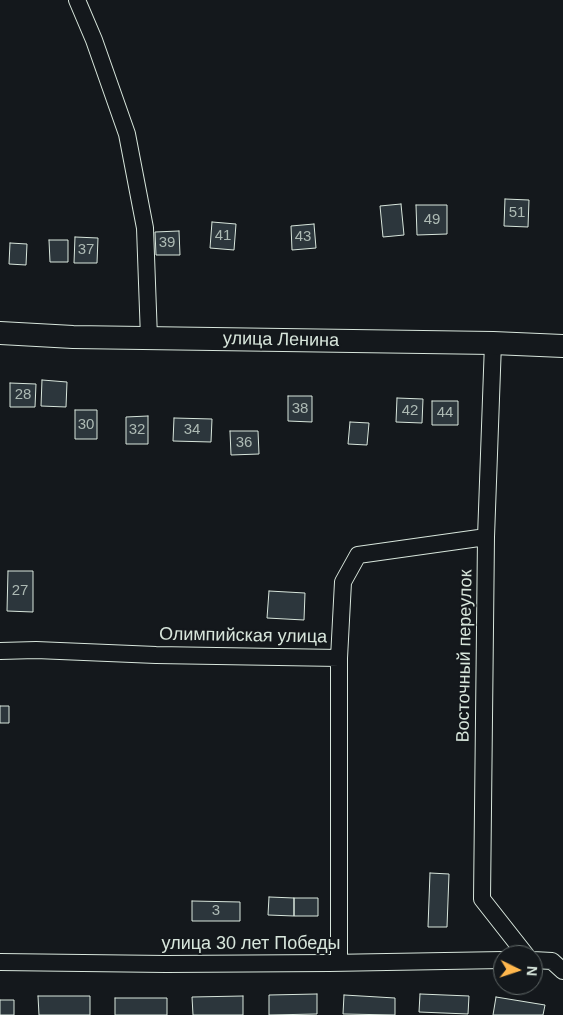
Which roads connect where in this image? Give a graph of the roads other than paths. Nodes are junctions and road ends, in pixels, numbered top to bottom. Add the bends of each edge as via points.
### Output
1 (77, 0) edge
2 (0, 333) edge
3 (149, 338) junction
4 (493, 343) junction
5 (563, 346) edge
6 (486, 537) junction
7 (0, 651) edge
8 (339, 658) junction
9 (518, 945) edge
10 (493, 960) edge
11 (543, 961) edge
12 (0, 962) edge
13 (339, 963) junction
14 (563, 971) edge

1 - 3 street via 127,134 145,228
2 - 3 street, улица Ленина
3 - 4 street, улица Ленина
4 - 5 street, улица Ленина
4 - 6 street, Восточный переулок
6 - 8 street, Олимпийская улица via 358,555 343,582
6 - 9 street, Восточный переулок via 482,899
7 - 8 street, Олимпийская улица
8 - 13 street
10 - 13 street, улица 30 лет Победы
11 - 14 street via 552,961
12 - 13 street, улица 30 лет Победы

